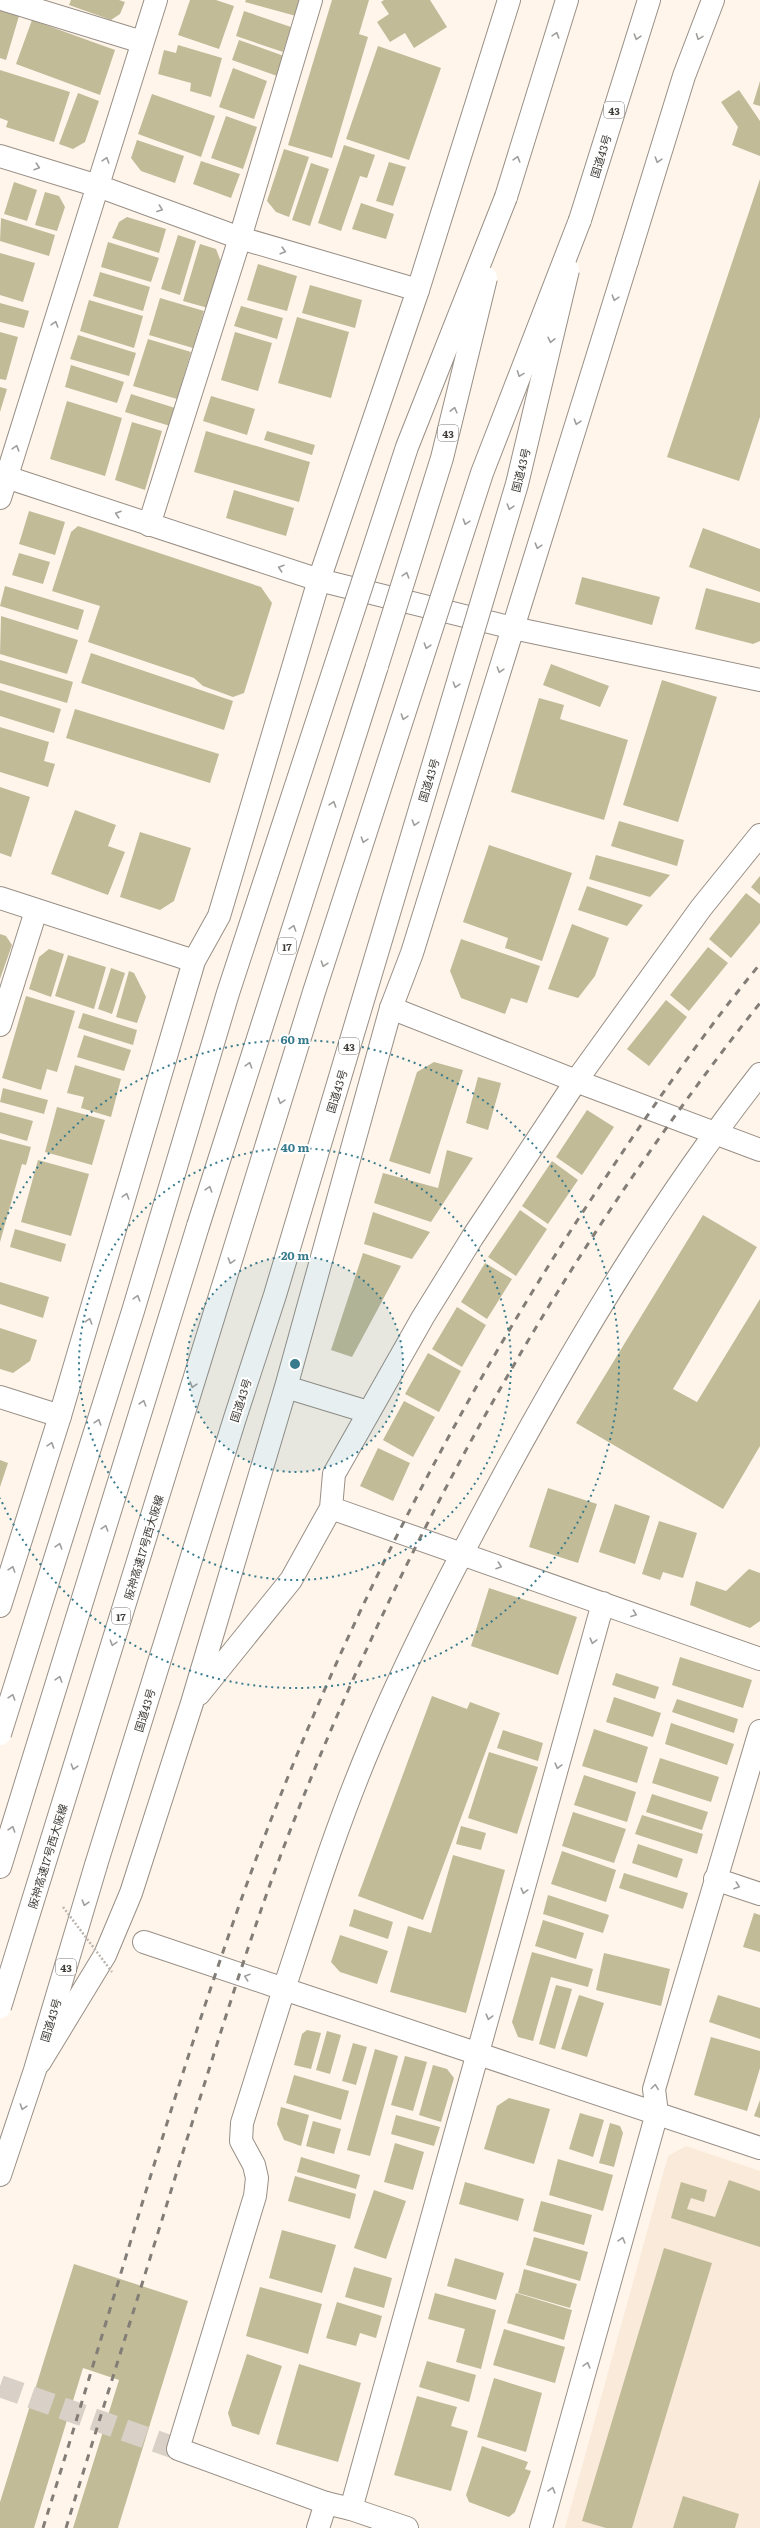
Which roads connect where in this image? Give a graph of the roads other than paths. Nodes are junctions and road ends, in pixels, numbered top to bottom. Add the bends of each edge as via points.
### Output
1 (5, 0) edge
2 (156, 0) edge
3 (311, 0) edge
4 (509, 0) edge
5 (567, 0) edge
6 (649, 0) edge
7 (713, 0) edge
8 (142, 42) junction
9 (0, 156) edge
10 (98, 186) junction
11 (506, 197) junction
12 (580, 220) junction
13 (240, 238) junction
14 (418, 290) junction
15 (3, 476) edge
16 (0, 498) edge
17 (149, 524) junction
18 (318, 580) junction
19 (513, 628) junction
20 (377, 666) joint
21 (760, 680) edge
22 (760, 835) edge
23 (0, 898) edge
24 (36, 910) junction
25 (194, 961) junction
26 (391, 1008) junction
27 (0, 1025) edge
28 (760, 1074) edge
29 (576, 1081) junction
30 (713, 1134) junction
31 (760, 1150) edge
32 (286, 1387) junction
33 (0, 1397) edge
34 (368, 1412) junction
35 (60, 1416) junction
36 (331, 1508) junction
37 (462, 1554) junction
38 (603, 1603) junction
39 (0, 1606) edge
40 (760, 1659) edge
41 (192, 1703) junction
42 (760, 1731) edge
43 (0, 1734) edge
44 (0, 1867) edge
45 (715, 1879) junction
46 (760, 1894) edge
47 (144, 1942) dead end
48 (284, 1990) junction
49 (0, 2007) edge
50 (479, 2055) junction
51 (35, 2070) junction
52 (657, 2113) junction
53 (760, 2148) edge
54 (0, 2175) edge
55 (326, 2503) junction
56 (351, 2509) junction
57 (318, 2528) edge
58 (407, 2528) edge
59 (541, 2528) edge

1 - 8 main road
2 - 8 main road
3 - 13 main road
4 - 14 main road
11 -> 5 main road, 43
6 -> 12 main road, 国道43号 / 43
7 -> 19 main road via 684,76
10 -> 8 main road
9 -> 10 main road
10 -> 13 main road
15 -> 10 main road
20 -> 11 main road, 43, bridge via 442,458
43 -> 11 main road, 43, bridge via 133,1311 228,993 407,447
12 -> 49 main road, 阪神高速17号西大阪線 / 17, bridge via 482,472 314,992
12 -> 51 main road, 国道43号 / 43, bridge via 517,484 275,1295 232,1425
13 -> 14 main road
13 - 17 main road
14 - 18 main road
15 - 16 main road
17 -> 15 main road
18 -> 17 main road
18 - 19 main road
18 - 25 main road via 219,916
19 - 21 main road
19 -> 26 main road via 412,953
44 -> 20 main road, 17, bridge via 198,1226
22 - 29 main road via 701,908
23 - 24 main road
24 - 25 main road
24 - 27 main road
35 -> 25 main road
26 - 29 main road
26 - 32 main road
28 - 30 main road
29 - 30 main road
29 - 34 main road via 422,1317
30 - 31 main road
30 - 37 main road via 643,1239 561,1371
32 - 34 main road
32 - 41 main road
33 - 35 main road
34 - 36 main road via 334,1474
39 -> 35 main road
36 - 37 main road
36 - 41 main road via 290,1580
37 -> 38 main road
37 - 48 main road via 371,1744 325,1864
38 -> 40 main road
38 -> 50 main road
41 - 51 main road via 131,1892 105,1955
42 - 45 main road
45 -> 46 main road
52 -> 45 main road via 654,2089
48 -> 47 main road
48 - 50 main road
48 - 55 main road via 242,2123 241,2141 254,2165 257,2178 255,2196 178,2449
50 - 52 main road
50 - 56 main road
51 -> 54 main road, 国道43号 / 43
52 - 53 main road
59 -> 52 main road
55 - 56 main road
55 - 57 main road
56 - 58 main road

